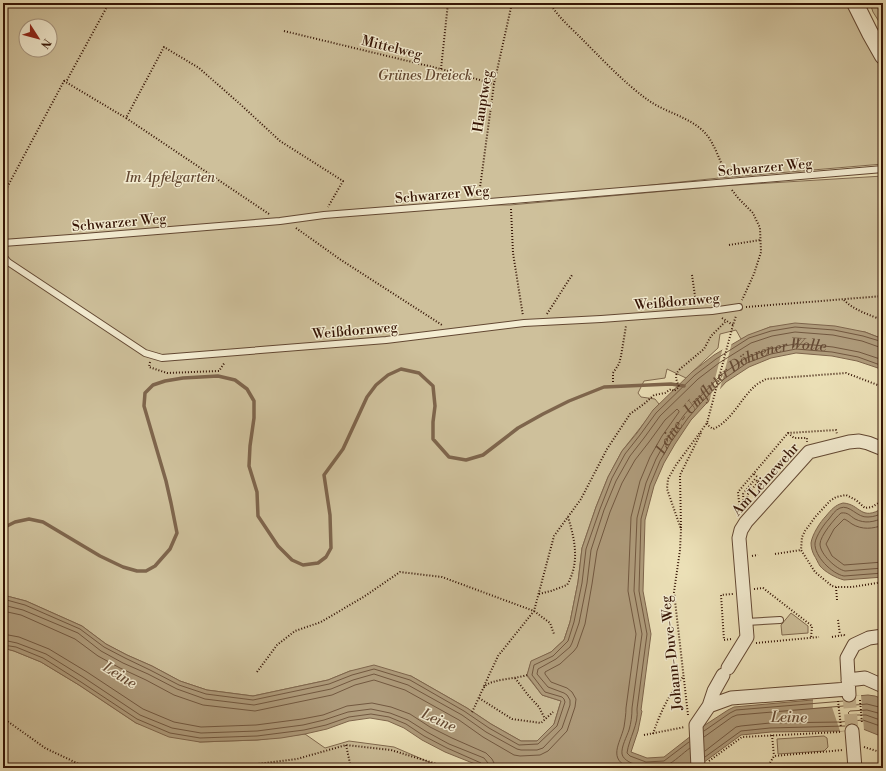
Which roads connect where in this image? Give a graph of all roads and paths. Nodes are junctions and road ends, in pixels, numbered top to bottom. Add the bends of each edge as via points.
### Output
1 (109, 3) edge
2 (448, 3) edge
3 (512, 3) edge
4 (550, 3) edge
5 (855, 3) edge
6 (284, 31) dead end
7 (883, 56) edge
8 (441, 69) junction
9 (64, 81) junction
10 (494, 84) junction
11 (126, 118) junction
12 (883, 169) edge
13 (728, 182) junction
14 (3, 196) edge
15 (510, 201) junction
16 (478, 204) junction
17 (324, 215) junction
18 (280, 221) junction
19 (760, 240) junction
20 (3, 243) edge
21 (729, 245) dead end
22 (3, 256) edge
23 (572, 274) dead end
24 (692, 275) dead end
25 (883, 296) edge
26 (844, 300) junction
27 (739, 307) junction
28 (696, 312) junction
29 (631, 317) junction
30 (883, 320) edge
31 (726, 321) dead end
32 (542, 322) junction
33 (524, 323) junction
34 (454, 332) junction
35 (230, 353) junction
36 (151, 355) junction
37 (613, 382) dead end
38 (883, 387) edge
39 (708, 423) junction
40 (703, 429) junction
41 (788, 433) junction
42 (837, 435) dead end
43 (807, 438) dead end
44 (883, 449) edge
45 (754, 473) junction
46 (760, 480) junction
47 (774, 491) junction
48 (883, 500) edge
49 (568, 517) junction
50 (681, 529) junction
51 (801, 550) junction
52 (775, 554) dead end
53 (883, 582) edge
54 (836, 587) junction
55 (743, 592) junction
56 (538, 594) junction
57 (837, 600) dead end
58 (534, 611) junction
59 (780, 620) dead end
60 (838, 620) dead end
61 (746, 622) junction
62 (554, 634) dead end
63 (840, 635) dead end
64 (883, 636) edge
65 (819, 637) dead end
66 (811, 638) junction
67 (742, 644) junction
68 (257, 672) dead end
69 (527, 675) dead end
70 (683, 676) junction
71 (515, 678) junction
72 (484, 686) junction
73 (883, 686) edge
74 (848, 691) junction
75 (479, 698) junction
76 (709, 706) junction
77 (472, 712) dead end
78 (553, 712) dead end
79 (3, 718) edge
80 (545, 719) junction
81 (696, 725) junction
82 (852, 729) junction
83 (653, 734) junction
84 (644, 735) dead end
85 (772, 735) junction
86 (346, 745) junction
87 (853, 748) junction
88 (721, 752) dead end
89 (883, 753) edge
90 (774, 756) junction
91 (98, 768) edge
92 (226, 768) edge
93 (352, 768) edge
94 (450, 768) edge
95 (698, 768) edge
96 (767, 768) edge
97 (855, 768) edge

1 - 9 path via 67,80
2 - 8 path
3 - 10 path, Hauptweg
4 - 13 path via 561,18 612,69 648,100 707,134
5 - 7 street
6 - 8 path, Mittelweg
8 - 10 path, Mittelweg
9 - 11 path
9 - 14 path
10 - 16 path, Hauptweg
11 - 17 path via 164,47 199,68 280,141 343,180
11 - 18 path
12 - 13 lane, Schwarzer Weg
13 - 15 lane, Schwarzer Weg
13 - 19 path via 753,214 760,228
15 - 16 lane, Schwarzer Weg
15 - 33 path via 513,253
16 - 17 lane, Schwarzer Weg
17 - 18 lane, Schwarzer Weg
18 - 20 lane, Schwarzer Weg
18 - 34 path via 296,228
19 - 21 path
19 - 27 path via 759,260
22 - 36 lane, Weißdornweg via 8,262
23 - 32 path
24 - 28 path
25 - 26 path
26 - 27 path
26 - 30 path via 870,316
27 - 28 lane, Weißdornweg
27 - 39 path
28 - 29 lane, Weißdornweg
29 - 32 lane, Weißdornweg
29 - 37 path via 626,326 619,364 613,373
31 - 49 path via 711,336 704,349 676,372 679,387 665,394 654,395 630,414 607,449 581,500
32 - 33 lane, Weißdornweg
33 - 34 lane, Weißdornweg
34 - 35 lane, Weißdornweg
35 - 36 lane, Weißdornweg via 162,358
35 - 36 path via 219,371 167,373 149,367
38 - 39 path via 846,373 766,379 756,386 719,427 713,429
39 - 40 path, Johann-Duve-Weg
40 - 50 path via 680,475
40 - 50 path, Johann-Duve-Weg via 668,479 666,489
41 - 42 path via 836,430
41 - 43 path via 794,438
41 - 45 path
44 - 47 street, Am Leinewehr via 859,441 809,452
45 - 46 path
45 - 46 path via 738,492 740,512 744,511 743,494 755,479 758,482
46 - 47 path
47 - 55 street, Am Leinewehr via 741,530 739,538
48 - 51 path via 865,508 846,495 836,497 805,531
49 - 56 path via 554,536
49 - 56 path via 574,534 573,573 567,586
50 - 70 path, Johann-Duve-Weg via 674,592
51 - 52 path
51 - 54 path via 815,572
53 - 54 path
54 - 57 path
55 - 61 street, Am Leinewehr
55 - 66 path via 763,588 812,626
55 - 67 path via 721,595 724,640 733,639
56 - 58 path
58 - 62 path via 550,623
58 - 68 path via 442,577 400,572 321,622 295,631 277,645
58 - 72 path via 498,656
59 - 61 lane
60 - 63 path
61 - 67 street, Am Leinewehr via 747,637
64 - 74 street via 869,638 854,645 847,658
65 - 66 path
66 - 67 path
67 - 76 street, Am Leinewehr via 714,691
69 - 71 path
70 - 81 path, Johann-Duve-Weg via 688,717
70 - 83 path via 664,705
71 - 72 path
71 - 80 path via 539,707
72 - 75 path
73 - 74 street via 865,678
74 - 76 street via 731,698
74 - 82 path
74 - 82 path
75 - 77 path
75 - 80 path via 512,719 540,723
76 - 81 street, Am Leinewehr
78 - 80 path
79 - 91 path via 45,748 81,765
81 - 83 path
81 - 95 street
82 - 85 path
82 - 87 street
83 - 84 path
85 - 88 path via 742,737
85 - 90 path
86 - 92 path via 297,759
86 - 93 path
86 - 94 path via 391,750
87 - 89 path via 863,746
87 - 90 path
87 - 97 street
90 - 96 path

